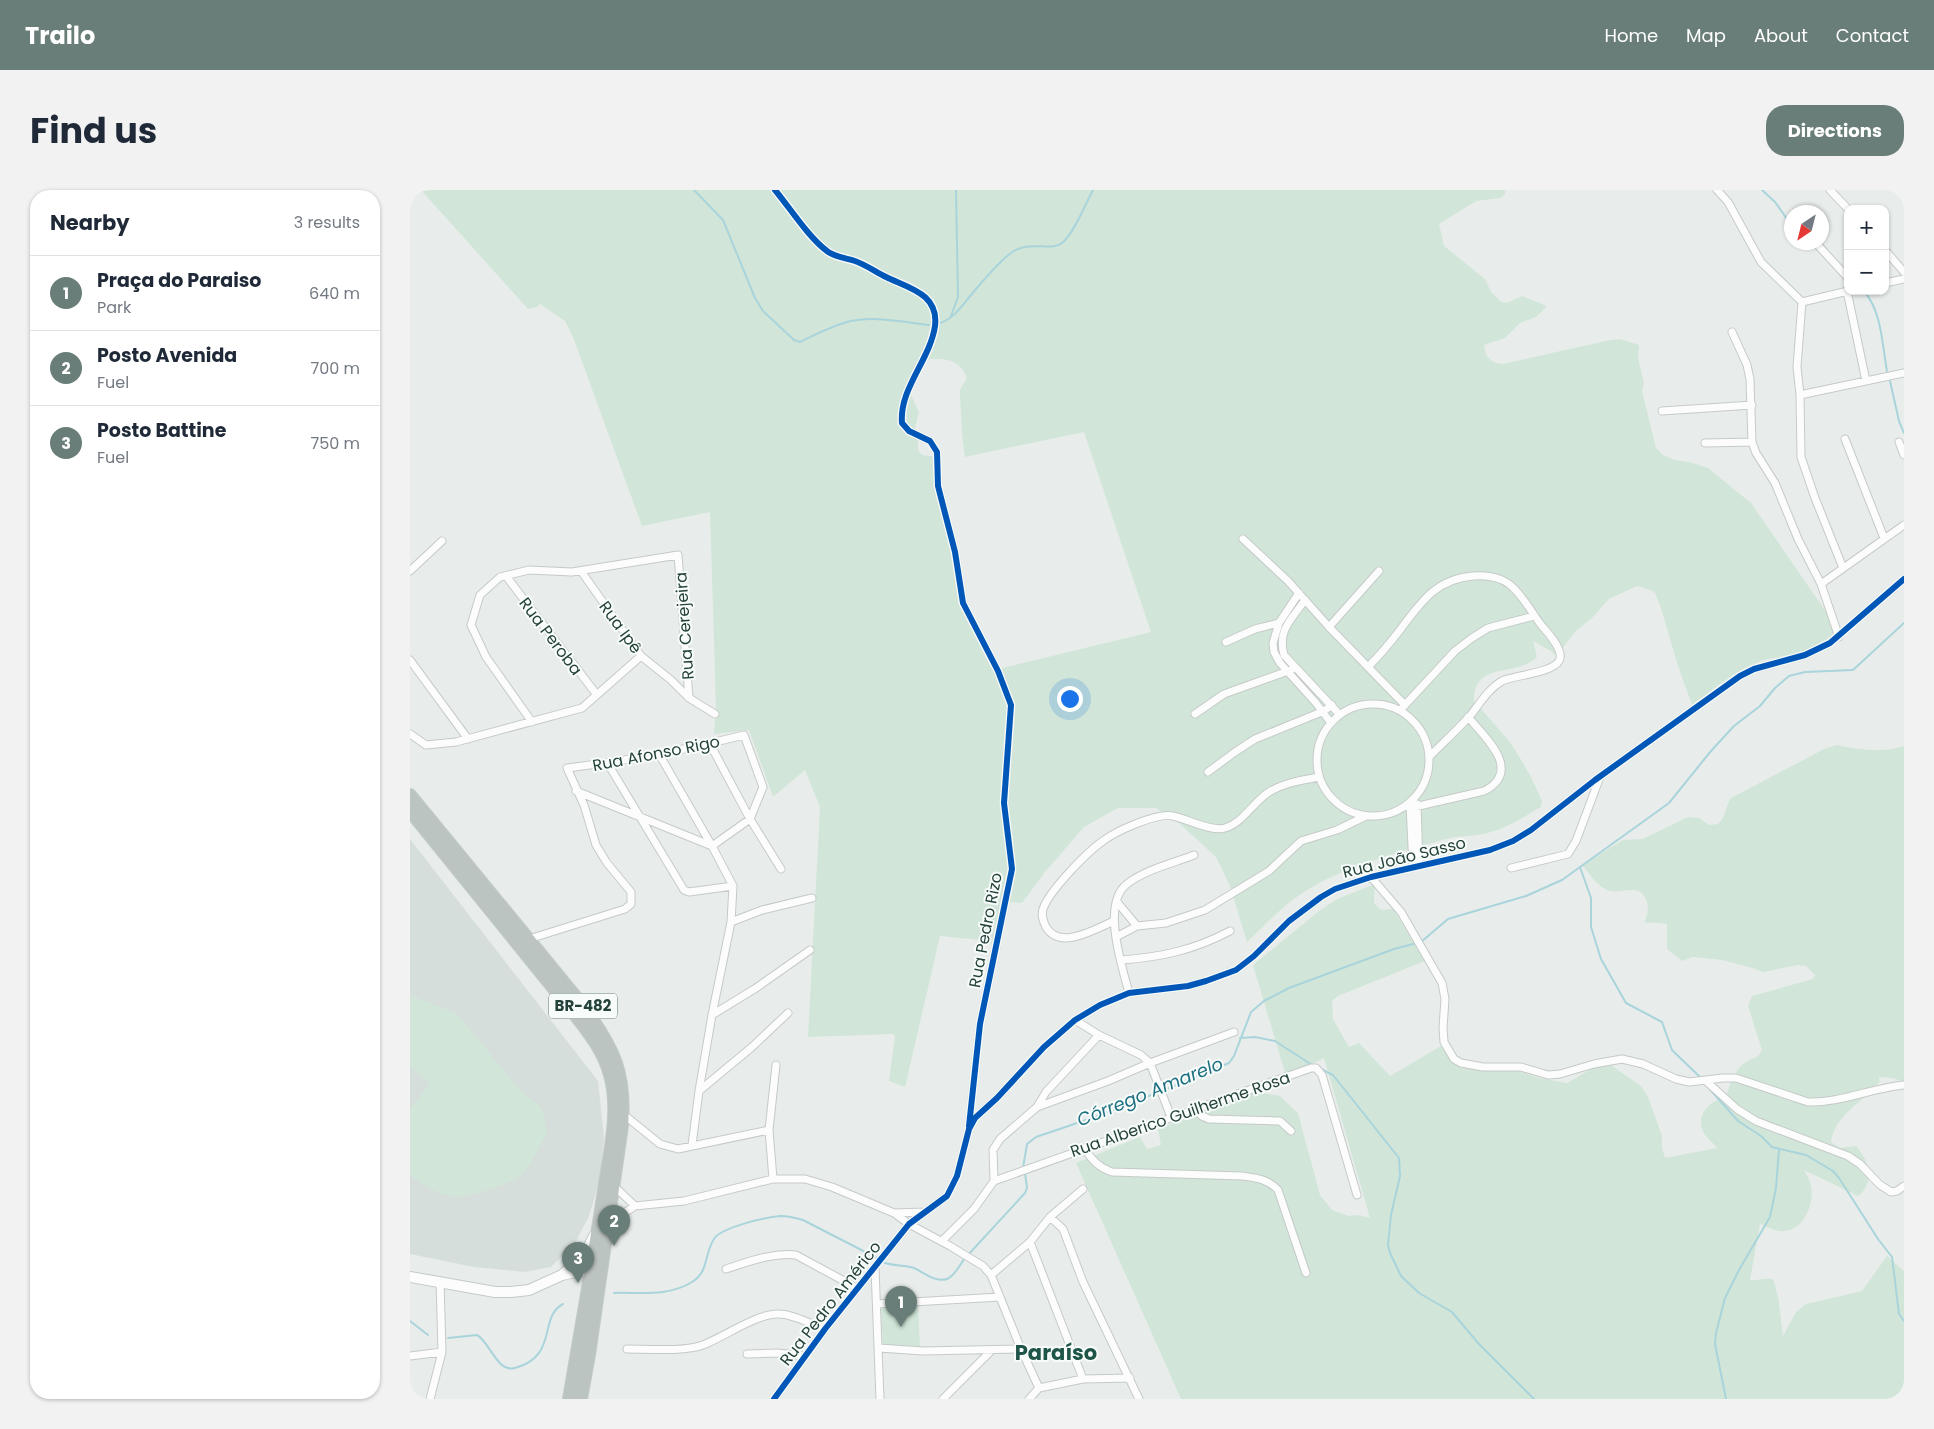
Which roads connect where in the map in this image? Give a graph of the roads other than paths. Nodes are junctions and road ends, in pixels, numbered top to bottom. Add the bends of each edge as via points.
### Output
1 (775, 190) edge
2 (1717, 190) edge
3 (1830, 190) edge
4 (1844, 205) edge
5 (1822, 250) edge
6 (1889, 255) edge
7 (1904, 272) edge
8 (1844, 274) edge
9 (1904, 279) edge
10 (1889, 282) edge
11 (1844, 292) edge
12 (1848, 295) edge
13 (1802, 302) junction
14 (1732, 332) dead end
15 (1904, 373) edge
16 (1866, 380) junction
17 (1800, 395) junction
18 (1752, 405) junction
19 (1662, 411) dead end
20 (1845, 439) dead end
21 (1752, 442) junction
22 (1899, 442) dead end
23 (1705, 443) dead end
24 (1904, 455) edge
25 (1904, 525) edge
26 (1884, 538) junction
27 (1243, 539) dead end
28 (442, 540) dead end
29 (1843, 568) junction
30 (410, 571) edge
31 (581, 571) junction
32 (1379, 571) dead end
33 (506, 576) junction
34 (1904, 579) edge
35 (1821, 584) junction
36 (1299, 593) junction
37 (1306, 600) junction
38 (1534, 616) junction
39 (1279, 623) junction
40 (1329, 627) junction
41 (1839, 637) junction
42 (1226, 642) dead end
43 (640, 656) junction
44 (410, 660) edge
45 (1295, 667) junction
46 (1368, 667) junction
47 (1288, 672) junction
48 (597, 695) junction
49 (689, 698) junction
50 (1332, 705) junction
51 (1405, 705) junction
52 (1324, 711) junction
53 (1399, 711) junction
54 (716, 714) dead end
55 (1194, 714) dead end
56 (1340, 715) junction
57 (1468, 717) junction
58 (532, 722) junction
59 (1331, 722) junction
60 (410, 734) edge
61 (468, 739) junction
62 (710, 744) junction
63 (660, 754) junction
64 (1429, 757) junction
65 (608, 764) junction
66 (1208, 772) dead end
67 (1600, 776) junction
68 (1320, 777) junction
69 (576, 790) junction
70 (410, 795) edge
71 (1412, 806) junction
72 (410, 811) edge
73 (639, 815) junction
74 (1366, 816) junction
75 (750, 818) junction
76 (712, 846) junction
77 (1194, 855) dead end
78 (1416, 866) junction
79 (781, 868) dead end
80 (1511, 868) dead end
81 (1371, 877) junction
82 (733, 886) junction
83 (480, 888) junction
84 (812, 898) dead end
85 (1117, 902) junction
86 (1114, 921) junction
87 (731, 922) junction
88 (1137, 926) junction
89 (1230, 931) dead end
90 (1116, 937) junction
91 (530, 939) junction
92 (810, 950) dead end
93 (1121, 960) junction
94 (557, 980) junction
95 (1129, 993) junction
96 (788, 1013) dead end
97 (712, 1014) junction
98 (1075, 1020) junction
99 (1234, 1032) dead end
100 (1099, 1035) junction
101 (1150, 1063) junction
102 (776, 1065) dead end
103 (1706, 1081) junction
104 (1904, 1085) edge
105 (699, 1091) junction
106 (1037, 1107) junction
107 (1194, 1109) junction
108 (623, 1114) junction
109 (1171, 1117) junction
110 (969, 1128) junction
111 (769, 1130) junction
112 (1291, 1131) dead end
113 (692, 1145) junction
114 (1084, 1148) junction
115 (773, 1179) junction
116 (994, 1181) junction
117 (614, 1186) junction
118 (1904, 1186) edge
119 (1083, 1189) dead end
120 (1357, 1195) dead end
121 (635, 1206) junction
122 (894, 1212) junction
123 (926, 1212) junction
124 (1050, 1218) junction
125 (909, 1224) junction
126 (603, 1225) junction
127 (942, 1241) junction
128 (1030, 1242) junction
129 (584, 1256) junction
130 (879, 1263) junction
131 (592, 1268) junction
132 (726, 1269) dead end
133 (1306, 1273) dead end
134 (562, 1275) junction
135 (991, 1275) junction
136 (410, 1276) edge
137 (440, 1281) junction
138 (857, 1288) junction
139 (1000, 1297) junction
140 (877, 1304) junction
141 (825, 1329) junction
142 (879, 1348) junction
143 (627, 1349) dead end
144 (1021, 1350) junction
145 (991, 1351) junction
146 (442, 1352) junction
147 (747, 1354) dead end
148 (410, 1356) edge
149 (805, 1356) junction
150 (1130, 1378) junction
151 (1083, 1379) junction
152 (1039, 1388) junction
153 (430, 1399) edge
154 (570, 1399) edge
155 (580, 1399) edge
156 (774, 1399) edge
157 (880, 1399) edge
158 (942, 1399) edge
159 (1029, 1399) edge
160 (1139, 1399) edge

1 - 110 street, Rua Pedro Rizo via 829,253 858,262 907,285 926,296 934,308 935,326 901,410 902,423 909,431 930,441 937,452 938,486 956,552 963,604 998,671 1011,705 1004,803 1012,869 980,1024
2 - 13 street via 1728,202 1761,262
3 - 4 street
5 - 8 street
6 - 7 street
9 - 10 street
11 - 13 street
12 - 16 street
13 - 17 street via 1797,367
14 - 18 street via 1747,365
15 - 16 street
16 - 17 street
17 - 29 street via 1801,457
18 - 19 street
18 - 21 street
20 - 26 street
21 - 23 street
21 - 35 street via 1775,483
22 - 24 street
25 - 26 street
26 - 29 street
27 - 36 street
28 - 30 street
29 - 35 street
31 - 33 street via 530,570
31 - 43 street, Rua Ipê
31 - 49 street, Rua Cerejeira via 678,554
32 - 40 street
33 - 48 street, Rua Peroba
33 - 58 street via 500,577 480,595 471,625 486,657
34 - 41 street, Rua João Sasso
35 - 41 street
36 - 37 street
36 - 39 street
37 - 40 street
37 - 45 street via 1282,637 1284,655
38 - 46 street via 1519,593 1498,578 1486,575 1451,580 1424,599
38 - 51 street via 1488,628 1472,638 1455,651
38 - 57 street via 1554,641 1560,654 1557,664 1503,681
39 - 42 street
39 - 47 street via 1273,643 1274,652
40 - 46 street
41 - 67 street, Rua João Sasso via 1805,655 1740,676
43 - 48 street
43 - 49 street, Rua Ipê
44 - 61 street
45 - 47 street
45 - 50 street
46 - 51 street
47 - 52 street
47 - 55 street via 1224,694
48 - 58 street via 582,708
49 - 54 street, Rua Ipê
50 - 52 street
50 - 56 street
51 - 53 street
52 - 59 street
52 - 66 street via 1255,739
53 - 56 street via 1369,704
53 - 64 street via 1414,723 1424,739
56 - 59 street
57 - 64 street
57 - 71 street via 1494,748 1501,763 1500,776 1494,786
58 - 61 street
59 - 68 street via 1318,748
60 - 61 street via 426,745
62 - 63 street, Rua Afonso Rigo
62 - 75 street
62 - 75 street, Rua Afonso Rigo via 744,735 763,787
63 - 65 street, Rua Afonso Rigo
63 - 76 street
64 - 71 street via 1424,784
65 - 69 street, Rua Afonso Rigo via 567,768
65 - 73 street
67 - 78 street, Rua João Sasso via 1513,841 1490,850
67 - 80 street via 1568,854
68 - 74 street via 1326,791 1337,803
68 - 86 street via 1291,783 1268,793 1242,818 1225,828 1204,826 1171,815 1146,820 1104,840 1055,890 1043,909 1042,917 1049,932 1066,938
69 - 73 street
69 - 91 street via 596,845 631,892 631,904 625,910
70 - 83 highway, BR-482
71 - 74 street via 1389,814
71 - 78 street
72 - 83 highway, BR-482
73 - 76 street
73 - 82 street via 684,890
74 - 88 street via 1302,841 1270,871 1206,910 1166,923
75 - 76 street
75 - 79 street
76 - 82 street
77 - 85 street via 1139,876 1119,892
78 - 81 street, Rua João Sasso
81 - 95 street, Rua João Sasso via 1321,897 1289,921 1236,970 1188,986
81 - 103 street via 1400,912 1444,991 1444,1042 1461,1064 1521,1067 1548,1075 1622,1059 1643,1064 1676,1079
82 - 87 street
83 - 91 highway, BR-482
83 - 94 highway, BR-482
84 - 87 street via 762,910
85 - 86 street
85 - 88 street
86 - 90 street
87 - 97 street
88 - 90 street
89 - 93 street via 1171,954
90 - 93 street
91 - 94 highway, BR-482
92 - 97 street
93 - 95 street
94 - 108 highway, BR-482 via 602,1031 614,1053 619,1068
94 - 126 highway, BR-482 via 605,1059 610,1075 614,1106
95 - 98 street, Rua João Sasso
96 - 105 street
97 - 105 street
98 - 100 street
98 - 110 street, Rua João Sasso via 1031,1060
99 - 101 street
100 - 101 street via 1142,1055
100 - 106 street via 1046,1092
101 - 106 street
101 - 109 street
102 - 111 street
103 - 104 street via 1723,1078 1748,1080 1795,1099 1814,1102
103 - 118 street via 1756,1121 1848,1156 1891,1192 1897,1192
105 - 113 street
106 - 116 street via 1000,1139 993,1150
107 - 109 street, Rua Alberico Guilherme Rosa
107 - 112 street via 1209,1119 1280,1121
107 - 120 street, Rua Alberico Guilherme Rosa via 1316,1068 1322,1075
108 - 113 street via 660,1144 678,1150
108 - 117 highway, BR-482
109 - 114 street, Rua Alberico Guilherme Rosa
110 - 123 street, Rua João Sasso via 947,1196
111 - 113 street
111 - 115 street
114 - 116 street, Rua Alberico Guilherme Rosa
114 - 133 street via 1094,1163 1112,1172 1242,1176 1260,1178 1272,1184 1278,1190
115 - 121 street via 684,1201
115 - 122 street via 805,1179
116 - 127 street via 974,1209
117 - 121 street
117 - 126 highway, BR-482
119 - 124 street
121 - 126 street
122 - 123 street
122 - 125 street
123 - 125 street, Rua João Sasso
124 - 128 street
124 - 150 street via 1063,1229 1083,1282
125 - 127 street
125 - 130 street, Rua Pedro Américo
126 - 129 street
126 - 131 highway, BR-482
127 - 135 street via 983,1266
128 - 135 street
128 - 151 street
129 - 131 street
129 - 134 street
130 - 138 street, Rua Pedro Américo
130 - 140 street
131 - 134 street
131 - 154 highway, BR-482
131 - 155 highway, BR-482
132 - 138 street via 758,1259 796,1255
134 - 137 street via 529,1290 511,1292
135 - 139 street
136 - 137 street
137 - 146 street
138 - 141 street, Rua Pedro Américo
139 - 140 street
139 - 144 street
140 - 142 street
141 - 143 street via 776,1314 702,1346
141 - 149 street, Rua Pedro Américo
142 - 145 street
142 - 157 street
144 - 145 street
144 - 152 street
145 - 158 street
146 - 148 street
146 - 153 street
147 - 149 street
149 - 156 street, Rua Pedro Américo
150 - 151 street
150 - 160 street
151 - 152 street
152 - 159 street

